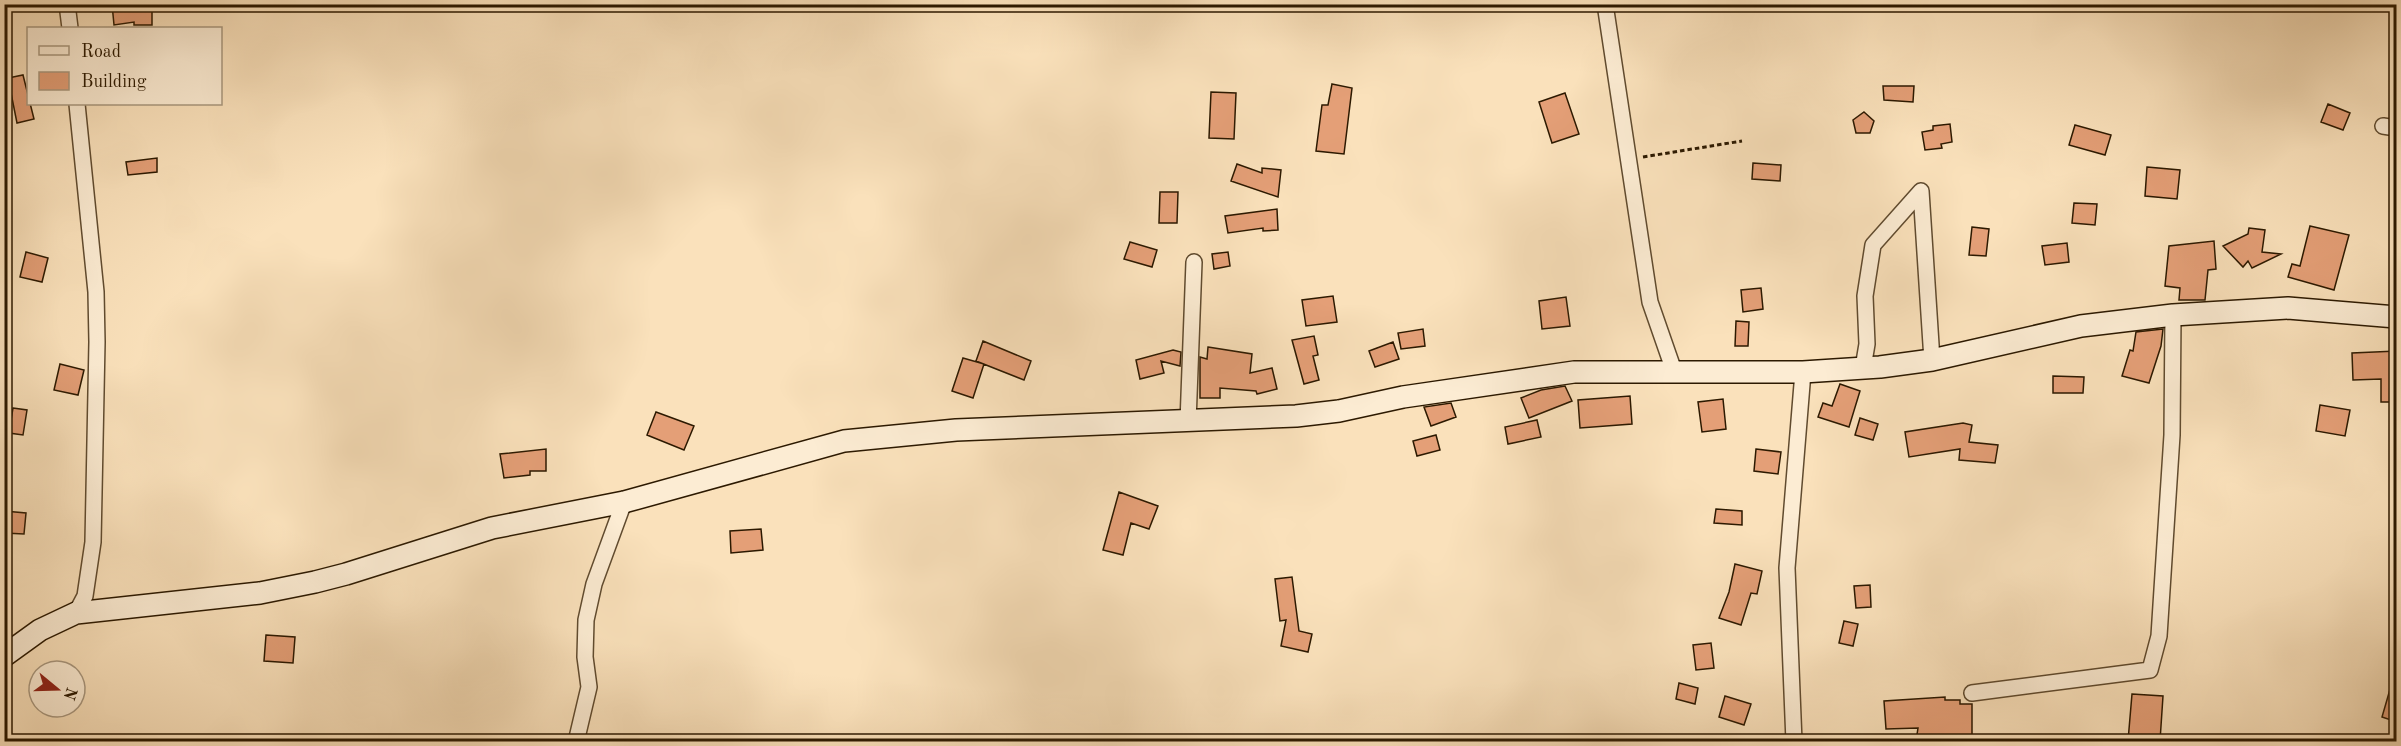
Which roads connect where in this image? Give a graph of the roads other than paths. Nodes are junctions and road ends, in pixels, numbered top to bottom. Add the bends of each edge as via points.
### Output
1 (67, 4) edge
2 (1605, 4) edge
3 (70, 27) edge
4 (76, 105) edge
5 (1194, 262) dead end
6 (2173, 315) junction
7 (2397, 317) edge
8 (1932, 360) junction
9 (1863, 368) junction
10 (1674, 371) junction
11 (1803, 372) junction
12 (1188, 422) junction
13 (624, 502) junction
14 (76, 613) junction
15 (4, 656) edge
16 (1972, 693) dead end
17 (576, 741) edge
18 (1794, 741) edge

1 - 3 street
2 - 10 street via 1650,302
4 - 14 street via 96,292 97,342 93,542 85,596
5 - 12 street
6 - 7 street via 2288,308
6 - 8 street via 2081,326
6 - 16 street via 2172,435 2159,636 2150,670
8 - 9 street
8 - 9 street via 1921,191 1873,245 1865,296 1867,344
9 - 11 street
10 - 11 street
10 - 12 street via 1574,372 1296,417
11 - 18 street via 1787,568
12 - 13 street via 956,429 844,441
13 - 14 street via 492,528 315,582 241,595
13 - 17 street via 594,584 586,620 589,687
14 - 15 street via 40,630

